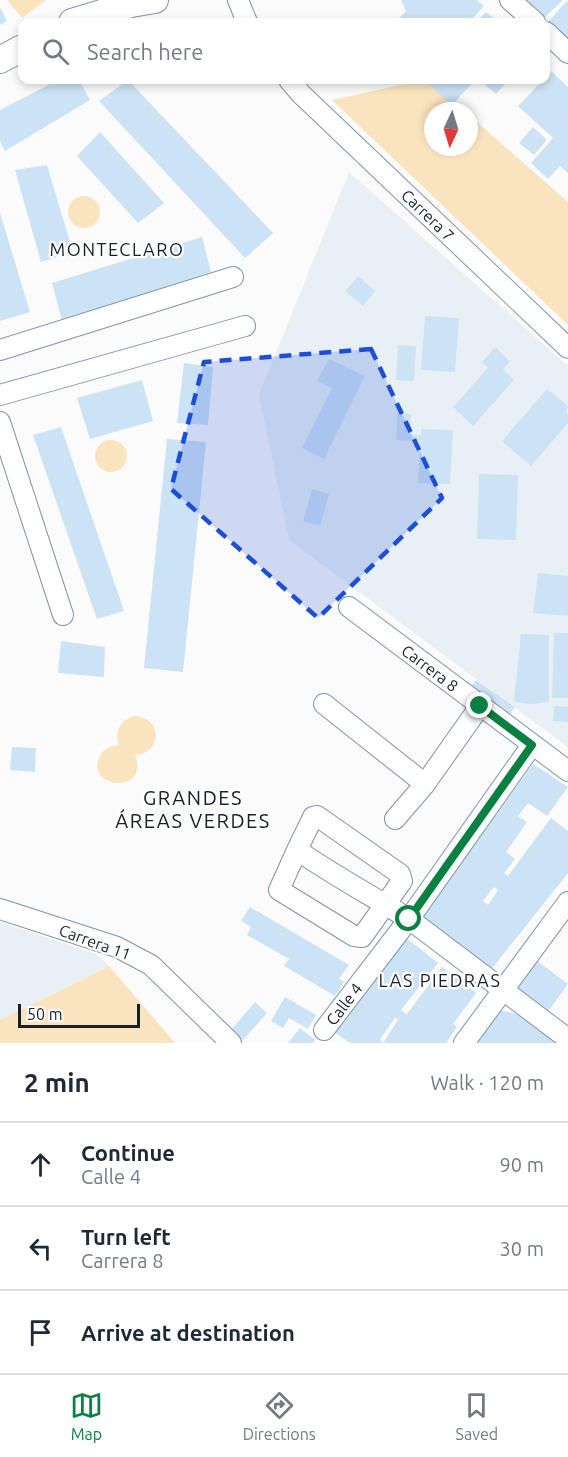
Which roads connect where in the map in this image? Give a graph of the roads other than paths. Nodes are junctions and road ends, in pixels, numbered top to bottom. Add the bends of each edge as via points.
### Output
1 (154, 0) edge
2 (238, 0) edge
3 (510, 0) edge
4 (85, 18) edge
5 (245, 18) edge
6 (530, 18) edge
7 (550, 36) edge
8 (18, 50) edge
9 (568, 53) edge
10 (0, 60) edge
11 (292, 84) edge
12 (233, 277) dead end
13 (245, 326) dead end
14 (568, 348) edge
15 (0, 350) edge
16 (0, 395) edge
17 (0, 422) edge
18 (349, 607) dead end
19 (63, 615) dead end
20 (324, 704) dead end
21 (480, 706) junction
22 (532, 745) junction
23 (568, 771) edge
24 (424, 784) junction
25 (395, 819) dead end
26 (297, 850) junction
27 (568, 902) edge
28 (385, 904) junction
29 (0, 909) edge
30 (409, 919) junction
31 (503, 990) junction
32 (324, 1030) dead end
33 (568, 1039) edge
34 (231, 1043) edge
35 (464, 1043) edge

1 - 4 main road
2 - 5 street
3 - 6 street
7 - 9 street
8 - 10 main road
11 - 14 street, Carrera 7
12 - 15 street
13 - 16 street
17 - 19 street
18 - 21 street, Carrera 8
20 - 24 street
21 - 22 street, Carrera 8
21 - 24 street
22 - 23 street, Carrera 8
22 - 30 street, Calle 4
24 - 25 street
26 - 28 street
26 - 28 street via 317,816 400,874 402,881
26 - 28 street via 279,890 354,936 362,937
27 - 31 street
28 - 30 street
29 - 34 street, Carrera 11 via 117,947 152,965
30 - 31 street
30 - 32 street, Calle 4
31 - 33 street
31 - 35 street

